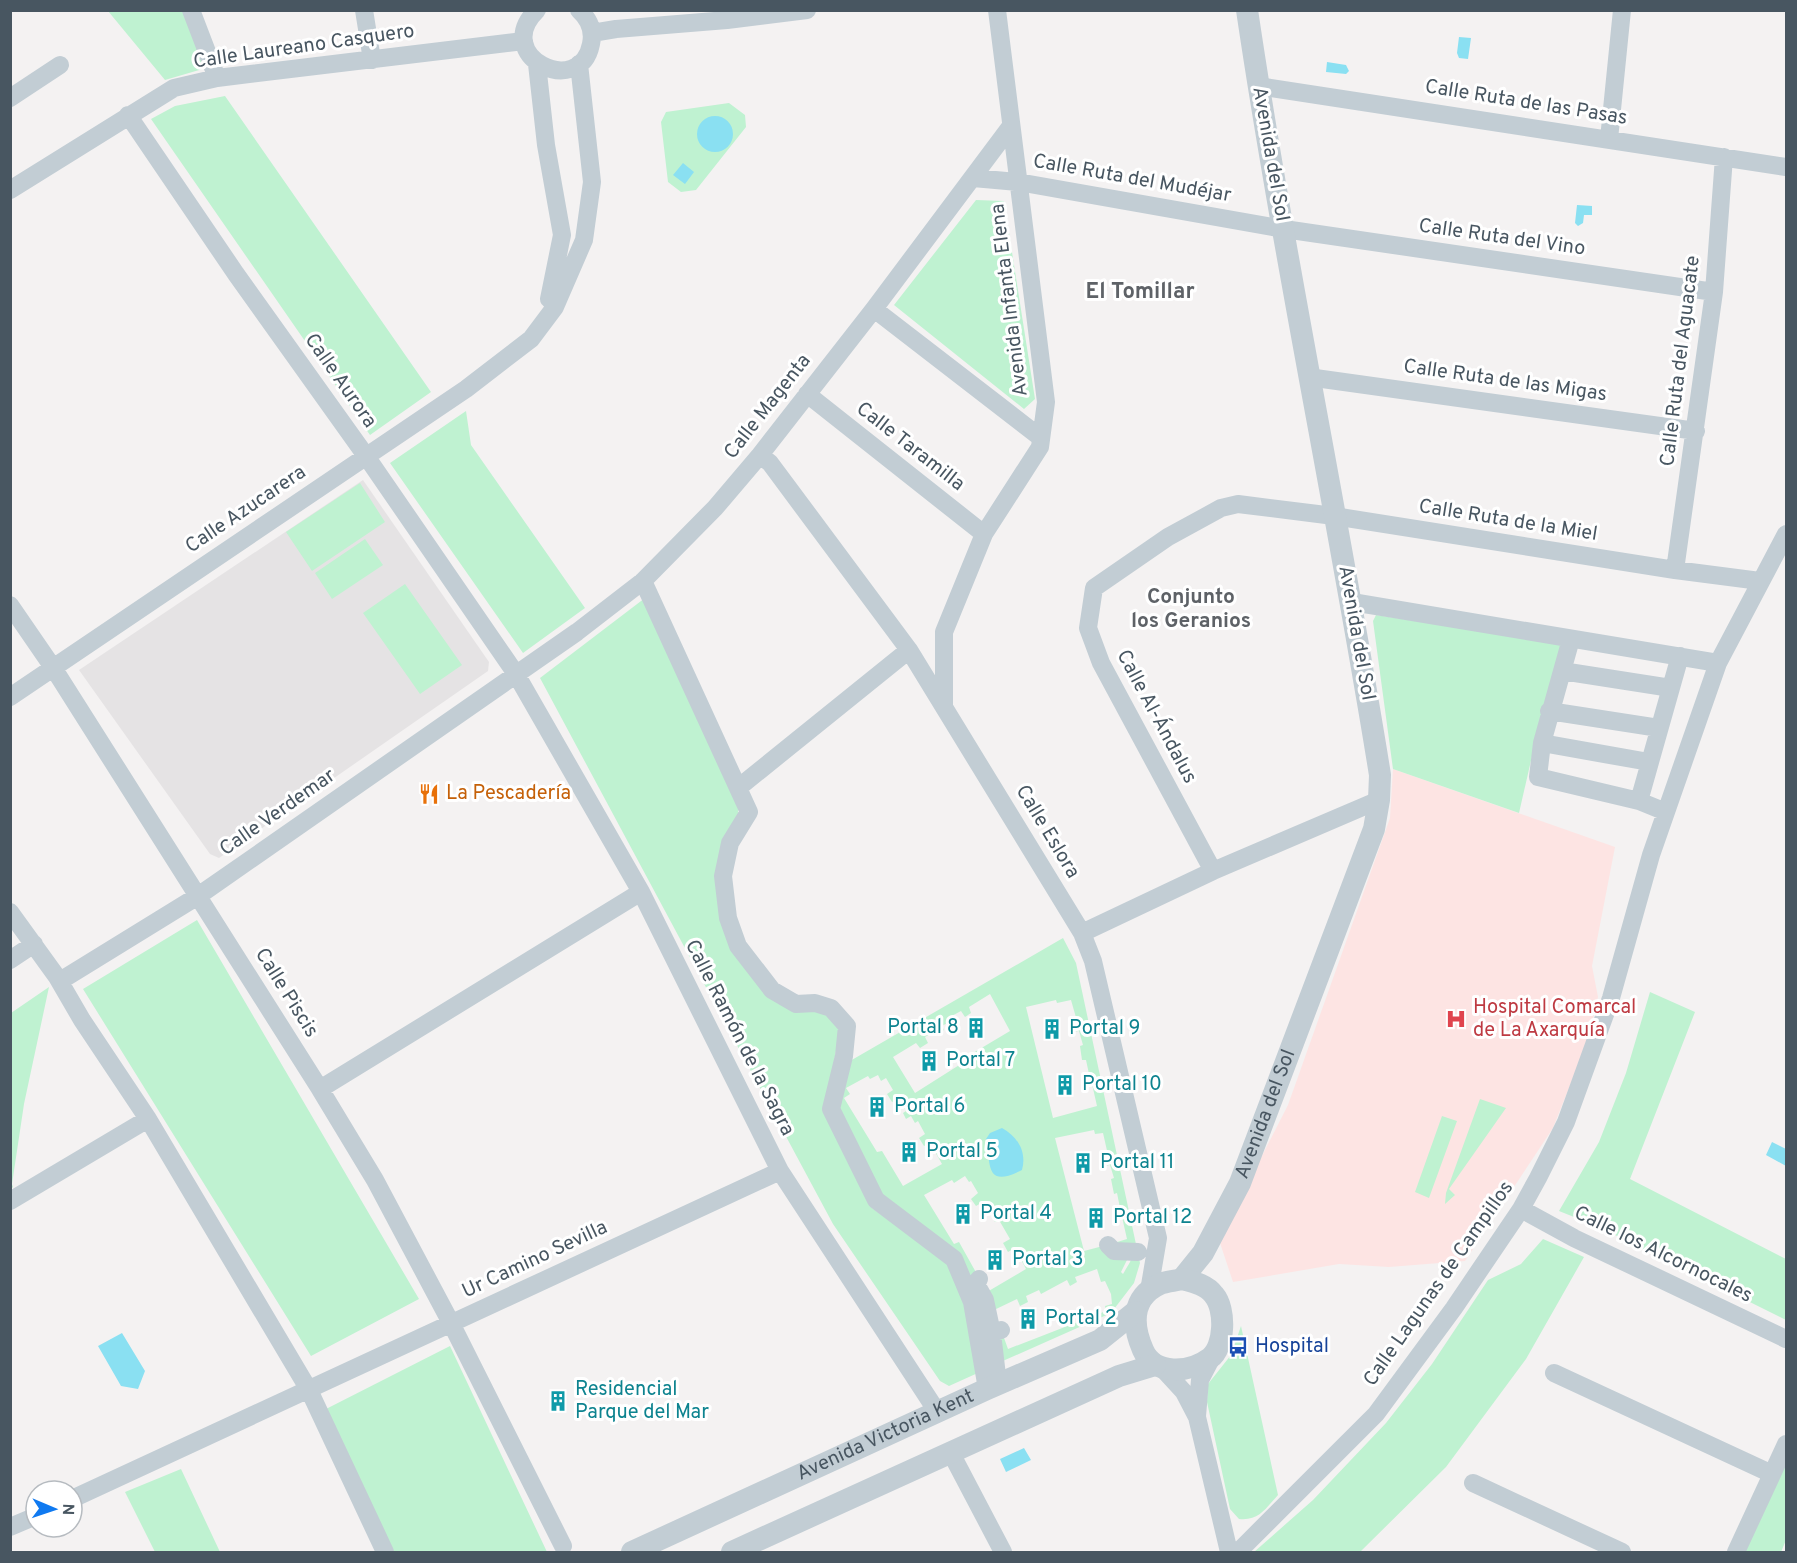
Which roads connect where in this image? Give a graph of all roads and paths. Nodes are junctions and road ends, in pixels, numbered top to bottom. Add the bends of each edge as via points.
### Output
1 (191, 10) edge
2 (364, 10) edge
3 (579, 10) edge
4 (807, 10) edge
5 (997, 10) edge
6 (1247, 10) edge
7 (1622, 10) edge
8 (533, 13) edge
9 (592, 33) junction
10 (524, 41) junction
11 (372, 60) junction
12 (537, 64) junction
13 (579, 64) junction
14 (60, 65) dead end
15 (217, 78) junction
16 (1258, 86) junction
17 (10, 98) edge
18 (128, 115) junction
19 (1011, 126) junction
20 (1610, 139) junction
21 (1724, 157) junction
22 (1786, 167) edge
23 (973, 178) junction
24 (1018, 182) junction
25 (10, 190) edge
26 (1284, 229) junction
27 (1714, 292) junction
28 (874, 309) junction
29 (507, 360) junction
30 (1308, 377) junction
31 (807, 394) junction
32 (1696, 431) junction
33 (1041, 438) junction
34 (760, 455) junction
35 (366, 456) junction
36 (1334, 516) junction
37 (984, 534) junction
38 (1786, 534) edge
39 (1675, 570) junction
40 (643, 581) junction
41 (1760, 581) junction
42 (1352, 602) junction
43 (10, 605) edge
44 (1571, 639) junction
45 (909, 650) junction
46 (1680, 656) junction
47 (1718, 663) junction
48 (54, 669) junction
49 (1562, 671) junction
50 (516, 674) junction
51 (1671, 688) junction
52 (10, 697) edge
53 (944, 706) junction
54 (1550, 711) junction
55 (1659, 728) junction
56 (1542, 743) junction
57 (1649, 762) junction
58 (738, 788) junction
59 (1379, 800) junction
60 (1639, 801) junction
61 (1666, 812) junction
62 (1213, 872) junction
63 (641, 892) junction
64 (198, 896) junction
65 (10, 912) edge
66 (1082, 933) junction
67 (34, 944) junction
68 (10, 960) edge
69 (60, 981) junction
70 (320, 1089) junction
71 (148, 1119) junction
72 (780, 1171) junction
73 (10, 1201) edge
74 (1521, 1209) junction
75 (1214, 1231) junction
76 (1108, 1245) dead end
77 (1138, 1252) dead end
78 (979, 1279) dead end
79 (1182, 1280) junction
80 (1149, 1291) junction
81 (1214, 1294) junction
82 (1135, 1312) junction
83 (452, 1323) junction
84 (1786, 1339) edge
85 (1212, 1357) junction
86 (1158, 1366) junction
87 (1554, 1373) dead end
88 (993, 1386) junction
89 (309, 1390) junction
90 (938, 1413) junction
91 (1197, 1418) junction
92 (1786, 1444) edge
93 (951, 1453) junction
94 (1772, 1474) junction
95 (1473, 1483) dead end
96 (84, 1493) edge
97 (24, 1521) edge
98 (10, 1527) edge
99 (565, 1550) edge
100 (385, 1552) edge
101 (632, 1552) edge
102 (732, 1552) edge
103 (1003, 1552) edge
104 (1229, 1552) edge
105 (1238, 1552) edge
106 (1622, 1552) edge
107 (1736, 1552) edge

1 - 15 street
2 - 11 street
3 - 9 street
4 - 9 street
5 - 19 street, Avenida Infanta Elena
6 - 16 street, Avenida del Sol
7 - 20 street
8 - 10 street
9 - 13 street via 591,47
10 - 11 street, Calle Laureano Casquero
10 - 12 street
11 - 15 street, Calle Laureano Casquero
12 - 13 street via 551,70 566,70
12 - 29 street, Calle Azucarera via 562,235 551,297
13 - 29 street, Calle Azucarera via 592,182 584,240 555,307 531,339
14 - 17 street
15 - 18 street, Calle Laureano Casquero via 174,88
16 - 20 street, Calle Ruta de las Pasas
16 - 26 street, Avenida del Sol
18 - 25 street, Calle Laureano Casquero
18 - 35 street, Calle Aurora
19 - 23 street, Calle Magenta
19 - 24 street, Avenida Infanta Elena
20 - 21 street, Calle Ruta de las Pasas
21 - 22 street, Calle Ruta de las Pasas
21 - 27 street, Calle Ruta del Aguacate
23 - 24 street, Calle Ruta del Mudéjar
23 - 28 street, Calle Magenta
24 - 26 street, Calle Ruta del Mudéjar
24 - 33 street, Avenida Infanta Elena via 1046,402
26 - 27 street, Calle Ruta del Vino
26 - 30 street, Avenida del Sol
27 - 32 street, Calle Ruta del Aguacate
28 - 31 street, Calle Magenta
28 - 33 street
29 - 35 street, Calle Azucarera
30 - 32 street, Calle Ruta de las Migas
30 - 36 street, Avenida del Sol
31 - 34 street, Calle Magenta
31 - 37 street, Calle Taramilla
32 - 39 street, Calle Ruta del Aguacate
33 - 37 street, Avenida Infanta Elena via 1040,447
34 - 40 street, Calle Magenta via 715,508
34 - 45 street, Calle Eslora via 770,463
35 - 48 street, Calle Azucarera
35 - 50 street, Calle Aurora
36 - 39 street, Calle Ruta de la Miel
36 - 42 street, Avenida del Sol
36 - 62 street, Calle Al-Ándalus via 1238,504 1221,508 1168,537 1094,588 1088,627 1101,663
37 - 53 street, Avenida Infanta Elena via 944,632
38 - 41 street, Calle Lagunas de Campillos
39 - 41 street, Calle Ruta de la Miel
40 - 50 street, Calle Magenta
40 - 58 street
41 - 47 street, Calle Lagunas de Campillos
42 - 44 street
42 - 59 street, Avenida del Sol via 1380,775
43 - 48 street, Calle Piscis
44 - 46 street
44 - 49 street
45 - 53 street, Calle Eslora
45 - 58 street
46 - 47 street
46 - 51 street
47 - 61 street, Calle Lagunas de Campillos
48 - 52 street, Calle Azucarera
48 - 64 street, Calle Piscis
49 - 51 street
49 - 54 street
50 - 63 street, Calle Ramón de la Sagra
50 - 64 street, Calle Verdemar
51 - 55 street
53 - 66 street, Calle Eslora
54 - 55 street
54 - 56 street
55 - 57 street
56 - 57 street
56 - 60 street via 1538,777
57 - 60 street
58 - 88 street via 749,812 730,843 723,876 728,918 738,946 772,990 796,1004 815,1003 831,1008 847,1026 831,1109 876,1200 954,1259 972,1302
59 - 62 street
59 - 75 street, Avenida del Sol via 1374,829 1240,1183
60 - 61 street
61 - 74 street, Calle Lagunas de Campillos via 1611,998 1566,1122
62 - 66 street
63 - 70 street
63 - 72 street, Calle Ramón de la Sagra
64 - 69 street, Calle Verdemar
64 - 70 street, Calle Piscis
65 - 67 street
66 - 80 street, Calle Eslora via 1093,961 1158,1238
67 - 68 street
67 - 69 street
69 - 71 street
70 - 83 street, Calle Piscis via 375,1180
71 - 73 street
71 - 89 street
72 - 83 street, Ur Camino Sevilla
72 - 90 street, Calle Ramón de la Sagra
74 - 84 street, Calle los Alcornocales
74 - 105 street, Calle Lagunas de Campillos via 1376,1414
75 - 79 street, Avenida del Sol
75 - 81 street, Avenida del Sol via 1209,1257
76 - 77 street via 1114,1251
78 - 88 street via 976,1284 996,1331
79 - 80 street via 1161,1283
79 - 81 street via 1199,1284
80 - 82 street
81 - 85 street via 1220,1305 1223,1337
82 - 86 street via 1138,1340 1146,1358
82 - 88 street, Avenida Victoria Kent via 1100,1340
83 - 89 street, Ur Camino Sevilla
83 - 99 street, Calle Piscis
85 - 86 street via 1179,1371
85 - 91 street via 1200,1380
86 - 91 street via 1184,1392
86 - 93 street, Avenida Victoria Kent via 1119,1376
87 - 94 street
88 - 90 street, Avenida Victoria Kent
89 - 96 street, Ur Camino Sevilla
89 - 100 street
90 - 101 street, Avenida Victoria Kent
91 - 104 street
92 - 94 street
93 - 102 street, Avenida Victoria Kent
93 - 103 street
94 - 107 street
95 - 106 street
97 - 98 street

